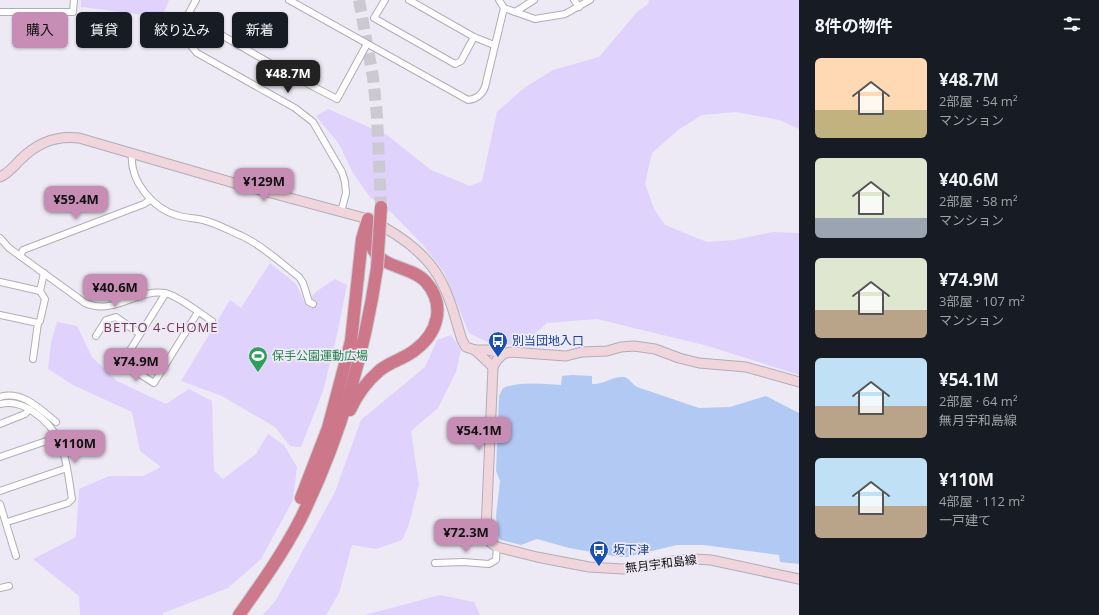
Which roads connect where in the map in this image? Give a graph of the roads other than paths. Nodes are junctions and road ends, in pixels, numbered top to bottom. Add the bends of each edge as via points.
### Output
1 (74, 0) edge
2 (196, 0) edge
3 (289, 0) edge
4 (385, 0) edge
5 (409, 0) edge
6 (499, 0) edge
7 (534, 0) edge
8 (574, 0) edge
9 (590, 0) edge
10 (578, 7) junction
11 (504, 8) junction
12 (0, 12) edge
13 (189, 12) edge
14 (514, 12) junction
15 (224, 36) edge
16 (474, 37) junction
17 (366, 44) junction
18 (494, 45) junction
19 (192, 48) edge
20 (132, 154) junction
21 (0, 177) edge
22 (150, 200) junction
23 (381, 207) tunnel mouth
24 (341, 212) junction
25 (368, 219) junction
26 (0, 238) edge
27 (20, 256) junction
28 (44, 273) junction
29 (0, 282) edge
30 (40, 290) junction
31 (164, 292) junction
32 (313, 304) dead end
33 (198, 312) junction
34 (0, 316) edge
35 (212, 321) dead end
36 (38, 324) junction
37 (140, 334) junction
38 (96, 336) dead end
39 (475, 350) junction
40 (503, 354) junction
41 (33, 359) dead end
42 (493, 367) junction
43 (799, 382) edge
44 (0, 397) edge
45 (0, 404) edge
46 (30, 409) junction
47 (56, 422) dead end
48 (0, 424) edge
49 (58, 437) junction
50 (331, 450) junction
51 (0, 457) edge
52 (67, 468) junction
53 (0, 491) edge
54 (0, 504) edge
55 (7, 522) junction
56 (497, 547) junction
57 (16, 556) dead end
58 (435, 562) dead end
59 (268, 574) junction
60 (799, 580) edge
61 (9, 586) dead end
62 (0, 588) edge
63 (239, 615) edge

1 - 12 street via 73,12
2 - 13 street
3 - 17 street
4 - 16 street via 374,18 455,64 461,62
5 - 16 street
6 - 11 street
7 - 14 street
8 - 10 street
9 - 10 street
10 - 14 street via 565,14 535,19
11 - 14 street
11 - 18 street
15 - 17 street via 337,99
16 - 18 street
17 - 18 street via 468,100 478,97 483,92
19 - 24 street via 296,108 313,122 342,172 346,193
20 - 21 main road via 68,136 41,143
20 - 22 street via 131,164
20 - 24 main road
22 - 27 street via 22,250
22 - 32 street via 165,211 204,220 255,243 299,277 309,302
23 - 50 highway, bridge via 377,268 370,316 359,363
24 - 25 main road
25 - 39 main road via 388,228 428,261 443,285 462,340 466,347
25 - 50 highway via 373,248 378,258 409,270 425,281 433,292 438,317 426,341 414,351 380,370 366,383
25 - 59 highway via 362,239 351,341 328,428
26 - 27 street
27 - 28 street
28 - 30 street
28 - 31 street via 94,307 104,307
29 - 30 street
30 - 36 street via 45,299
31 - 33 street
31 - 37 street
33 - 35 street
33 - 37 street via 154,383 122,363
34 - 36 street
36 - 41 street
37 - 38 street via 116,317 106,320
39 - 40 main road
39 - 42 main road
40 - 42 main road
40 - 43 main road via 529,352 566,356 634,346 655,349 699,364 746,367
42 - 56 main road via 486,530 491,543
44 - 47 street via 15,395 27,400
45 - 46 street via 14,403
46 - 48 street via 25,414
46 - 49 street via 50,424
49 - 51 street
49 - 52 street
50 - 59 highway via 299,521
52 - 53 street
52 - 55 street via 72,499 68,503
54 - 55 street
55 - 57 street
56 - 58 street via 496,560 489,564
56 - 60 main road, 無月宇和島線 via 537,557 611,569 694,559 711,560
59 - 63 highway
61 - 62 street

